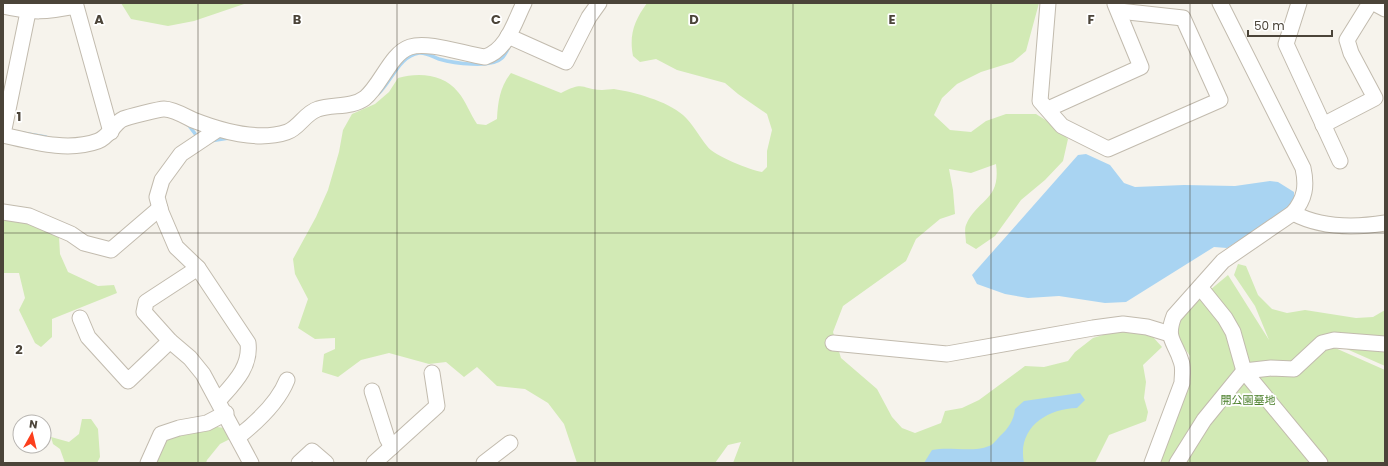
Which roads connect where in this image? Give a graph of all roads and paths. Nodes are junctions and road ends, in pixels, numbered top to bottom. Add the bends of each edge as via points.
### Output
1 (524, 3) edge
2 (599, 3) edge
3 (1048, 3) edge
4 (1220, 3) edge
5 (1299, 3) edge
6 (1370, 3) edge
7 (1374, 3) edge
8 (3, 6) edge
9 (1117, 7) edge
10 (1385, 9) edge
11 (28, 12) junction
12 (508, 36) junction
13 (1048, 109) junction
14 (1323, 125) junction
15 (218, 130) junction
16 (111, 132) junction
17 (3, 135) edge
18 (1340, 161) dead end
19 (160, 208) junction
20 (3, 212) edge
21 (1293, 213) junction
22 (1385, 223) edge
23 (198, 268) junction
24 (1200, 287) junction
25 (80, 318) dead end
26 (1170, 334) junction
27 (170, 342) junction
28 (833, 343) dead end
29 (1385, 344) edge
30 (1244, 371) junction
31 (432, 373) dead end
32 (287, 380) dead end
33 (372, 392) dead end
34 (219, 400) junction
35 (226, 413) junction
36 (238, 437) junction
37 (510, 443) dead end
38 (392, 447) junction
39 (148, 463) edge
40 (251, 463) edge
41 (300, 463) edge
42 (326, 463) edge
43 (376, 463) edge
44 (484, 463) edge
45 (1152, 463) edge
46 (1178, 463) edge
47 (1320, 463) edge

1 - 12 street
2 - 12 street via 566,62
3 - 13 street via 1040,101
4 - 21 street via 1303,168 1306,180 1305,194
5 - 14 street via 1286,44
6 - 14 street via 1348,40 1351,53 1375,98
7 - 10 street
8 - 11 street
9 - 13 street via 1140,67
9 - 13 street via 1183,18 1220,100 1108,150 1062,126
11 - 16 street via 49,12 76,6
11 - 17 street
12 - 15 street via 501,48 484,57 422,45 410,47 402,51 364,99 318,109 309,113 288,132 269,136
14 - 18 street
15 - 16 street via 165,109 122,119
15 - 19 street via 181,154 170,167 162,180 157,197
16 - 17 street via 100,140 70,146
19 - 20 street via 111,250 84,243 71,234 29,216
19 - 23 street via 176,247
21 - 22 street via 1305,220 1342,226
21 - 24 street via 1223,261
23 - 27 street via 146,302 144,312
23 - 34 street via 248,343 250,354 244,369
24 - 26 street via 1174,316
24 - 30 street via 1233,332
25 - 27 street via 88,337 128,381
26 - 28 street via 1123,324 947,354
26 - 45 street via 1181,360 1182,383
27 - 34 street via 190,358
29 - 30 street via 1334,340 1322,343 1294,369
30 - 46 street via 1204,420
30 - 47 street
31 - 38 street via 437,406
32 - 36 street via 283,391 273,404
33 - 38 street
34 - 35 street
35 - 36 street
35 - 39 street via 207,423 161,434
36 - 40 street
37 - 44 street
38 - 43 street
41 - 42 street via 312,451

